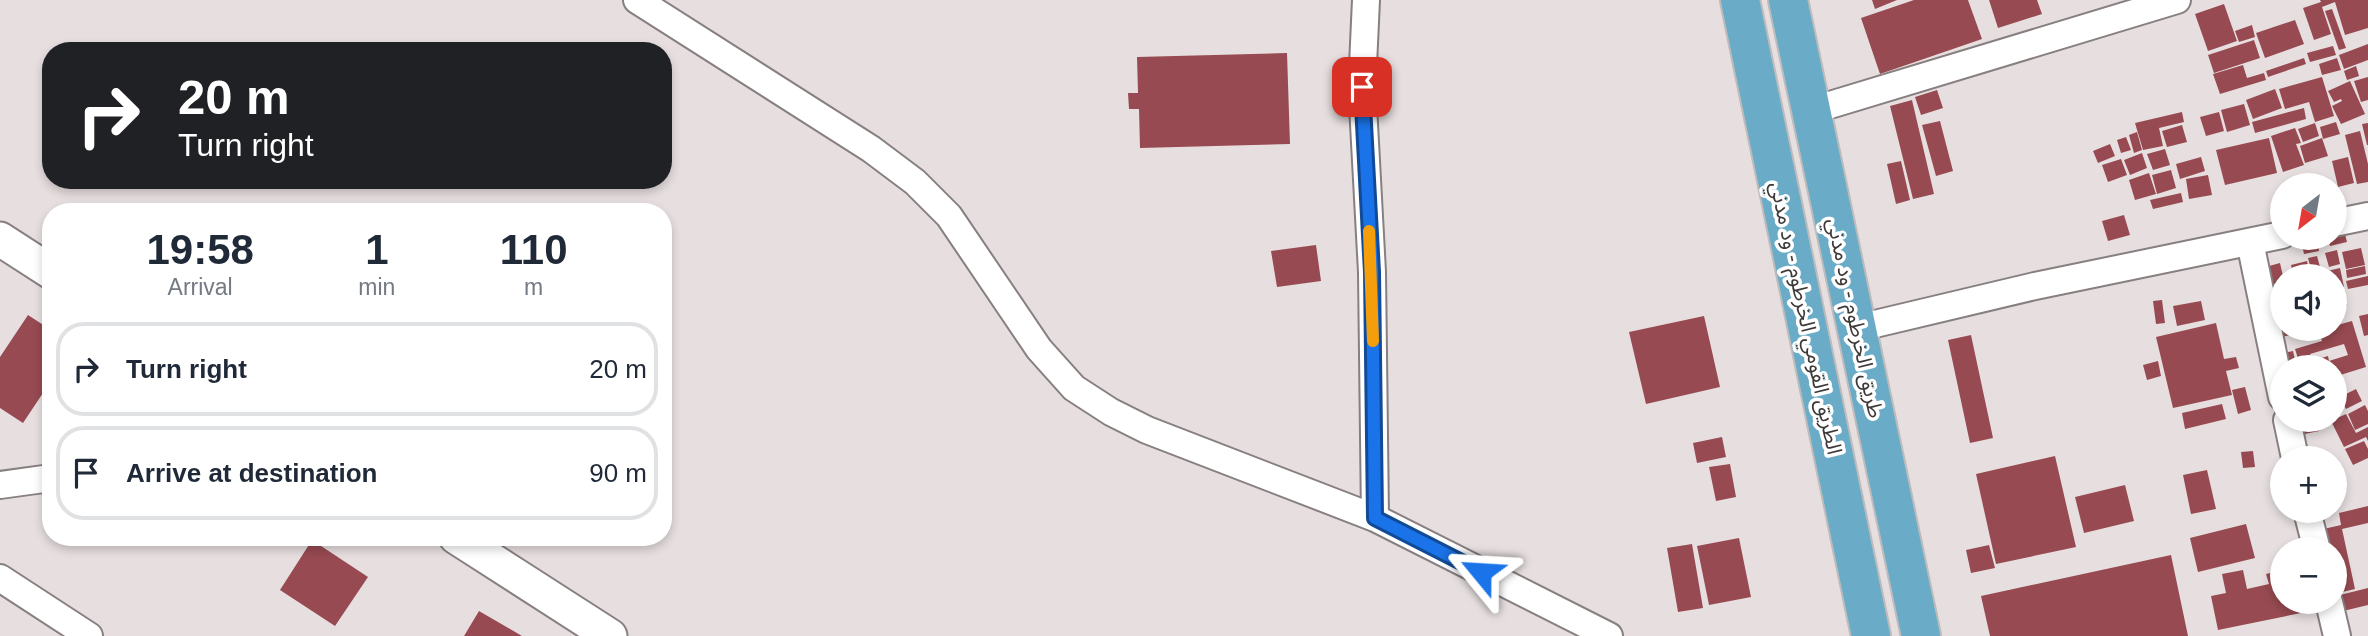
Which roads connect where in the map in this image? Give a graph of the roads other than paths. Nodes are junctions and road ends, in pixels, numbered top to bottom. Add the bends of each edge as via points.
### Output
1 (637, 0) edge
2 (1366, 0) edge
3 (1740, 0) edge
4 (1788, 0) edge
5 (2177, 0) edge
6 (1810, 111) junction
7 (2368, 216) edge
8 (2347, 220) edge
9 (2270, 238) edge
10 (0, 239) edge
11 (2250, 242) junction
12 (42, 266) edge
13 (1858, 328) junction
14 (2273, 355) edge
15 (42, 479) edge
16 (0, 485) edge
17 (1375, 518) junction
18 (470, 546) edge
19 (0, 578) edge
20 (2332, 614) edge
21 (89, 636) edge
22 (610, 636) edge
23 (1609, 636) edge
24 (1871, 636) edge
25 (1921, 636) edge
26 (2337, 636) edge

1 - 17 street via 871,149 915,182 948,216 1039,349 1074,388 1147,430
2 - 17 street via 1362,87 1372,272
3 - 24 highway, الطريق القومي الخرطوم - ود مدني
4 - 6 highway, طريق الخرطوم - ود مدني
5 - 6 street
6 - 13 highway, طريق الخرطوم - ود مدني
7 - 8 street
9 - 11 street
10 - 12 street
11 - 13 street
11 - 14 street
13 - 25 highway, طريق الخرطوم - ود مدني
15 - 16 street
17 - 23 street
18 - 22 street
19 - 21 street
20 - 26 street

